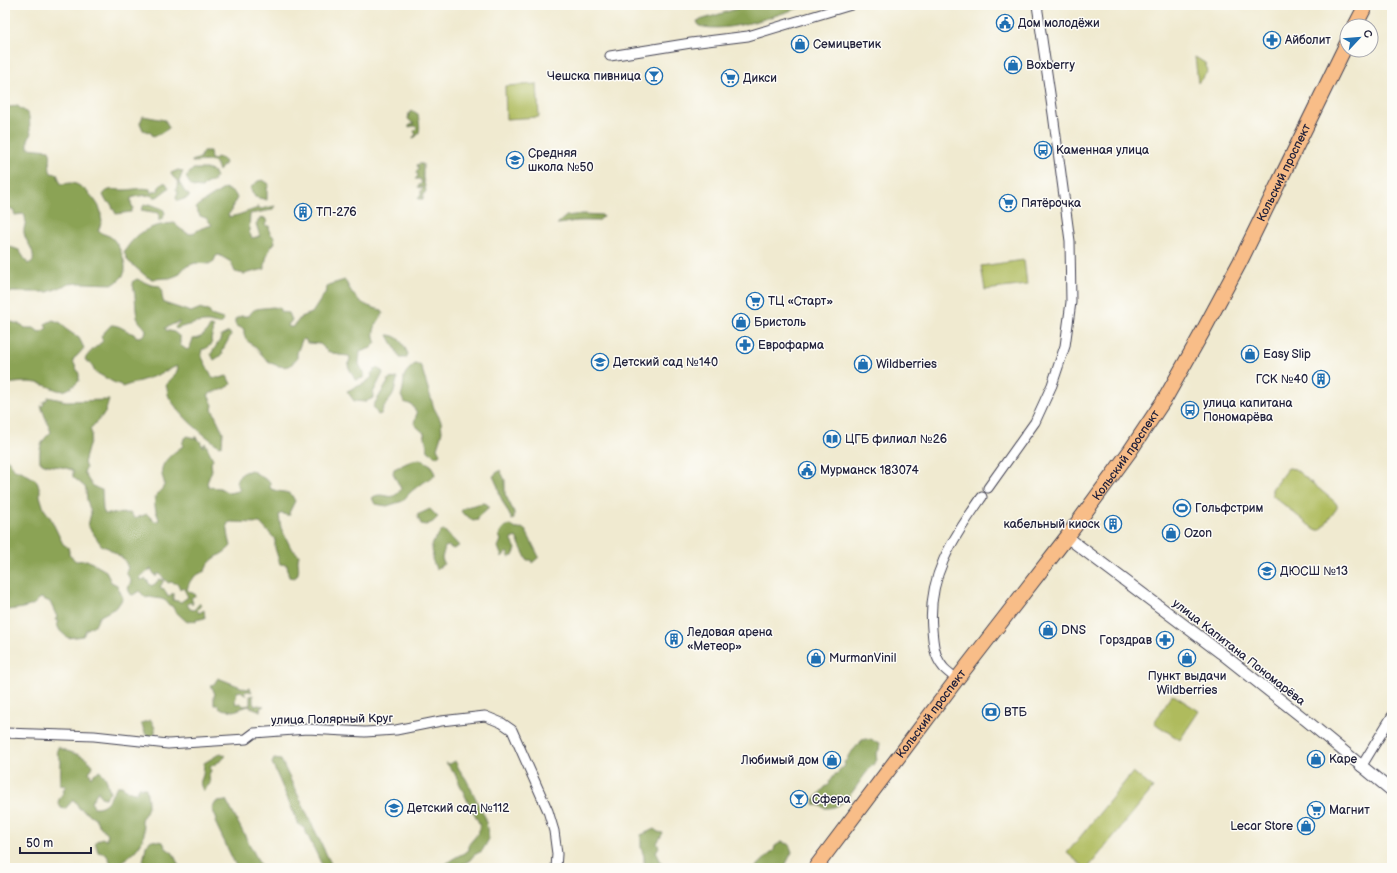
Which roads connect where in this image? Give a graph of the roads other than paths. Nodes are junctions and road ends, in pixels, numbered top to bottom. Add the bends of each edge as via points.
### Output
1 (851, 5) edge
2 (1037, 5) edge
3 (1366, 5) edge
4 (1359, 18) edge
5 (610, 56) dead end
6 (1340, 58) edge
7 (988, 488) dead end
8 (982, 497) dead end
9 (1067, 538) junction
10 (957, 679) junction
11 (1392, 716) edge
12 (5, 733) edge
13 (1362, 767) junction
14 (1392, 792) edge
15 (556, 868) edge
16 (815, 868) edge

1 - 5 street via 748,36
2 - 7 street via 1070,241 1071,302 1065,346 1052,385 1035,422
3 - 4 main road
6 - 9 main road, Кольский проспект via 1247,248 1202,333 1162,403
8 - 10 street via 944,557 934,585 931,616 934,649 942,666
9 - 10 main road, Кольский проспект
9 - 13 street, улица Капитана Пономарёва via 1221,653
10 - 16 main road, Кольский проспект
11 - 13 street
12 - 15 street, улица Полярный Круг via 94,736 168,744 246,739 254,732 307,729 365,732 396,730 485,716 512,730 548,811 554,831
13 - 14 street, улица Капитана Пономарёва

